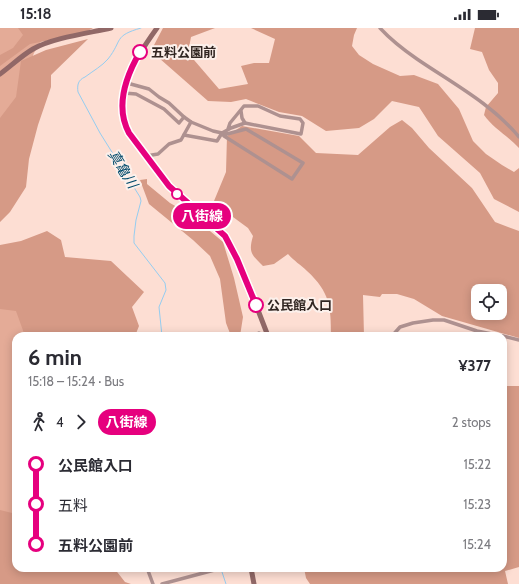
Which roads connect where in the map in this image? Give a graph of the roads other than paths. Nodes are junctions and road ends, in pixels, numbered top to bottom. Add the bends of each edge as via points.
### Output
1 (111, 28) edge
2 (157, 28) edge
3 (380, 28) edge
4 (0, 74) edge
5 (127, 83) junction
6 (124, 93) junction
7 (241, 111) junction
8 (184, 117) junction
9 (191, 122) junction
10 (245, 123) junction
11 (228, 130) junction
12 (222, 133) junction
13 (184, 135) junction
14 (519, 137) edge
15 (146, 156) junction
16 (266, 332) edge
17 (396, 332) edge
18 (481, 332) edge
19 (507, 337) edge
20 (519, 340) edge
21 (148, 572) edge
22 (207, 572) edge
23 (252, 572) edge
24 (153, 584) edge
25 (162, 584) edge
26 (254, 584) edge

1 - 4 main road via 42,45
2 - 5 main road via 137,58
3 - 14 street via 401,48 493,111
5 - 6 main road
5 - 8 street via 149,89
6 - 8 street via 136,94 164,109 179,123
6 - 15 main road via 124,124
7 - 10 street
7 - 10 street via 244,106 254,105 280,116 300,119 303,123 301,134
7 - 11 street via 230,123
8 - 9 street
9 - 12 street
9 - 13 street
10 - 11 street
11 - 12 street
12 - 12 street via 246,129 303,163 292,180
12 - 13 street via 217,141
13 - 15 street via 181,140 169,144 158,154
15 - 16 main road via 169,186 228,242
17 - 18 street via 400,327 433,320
19 - 20 street
21 - 24 street
22 - 25 street
23 - 26 main road

